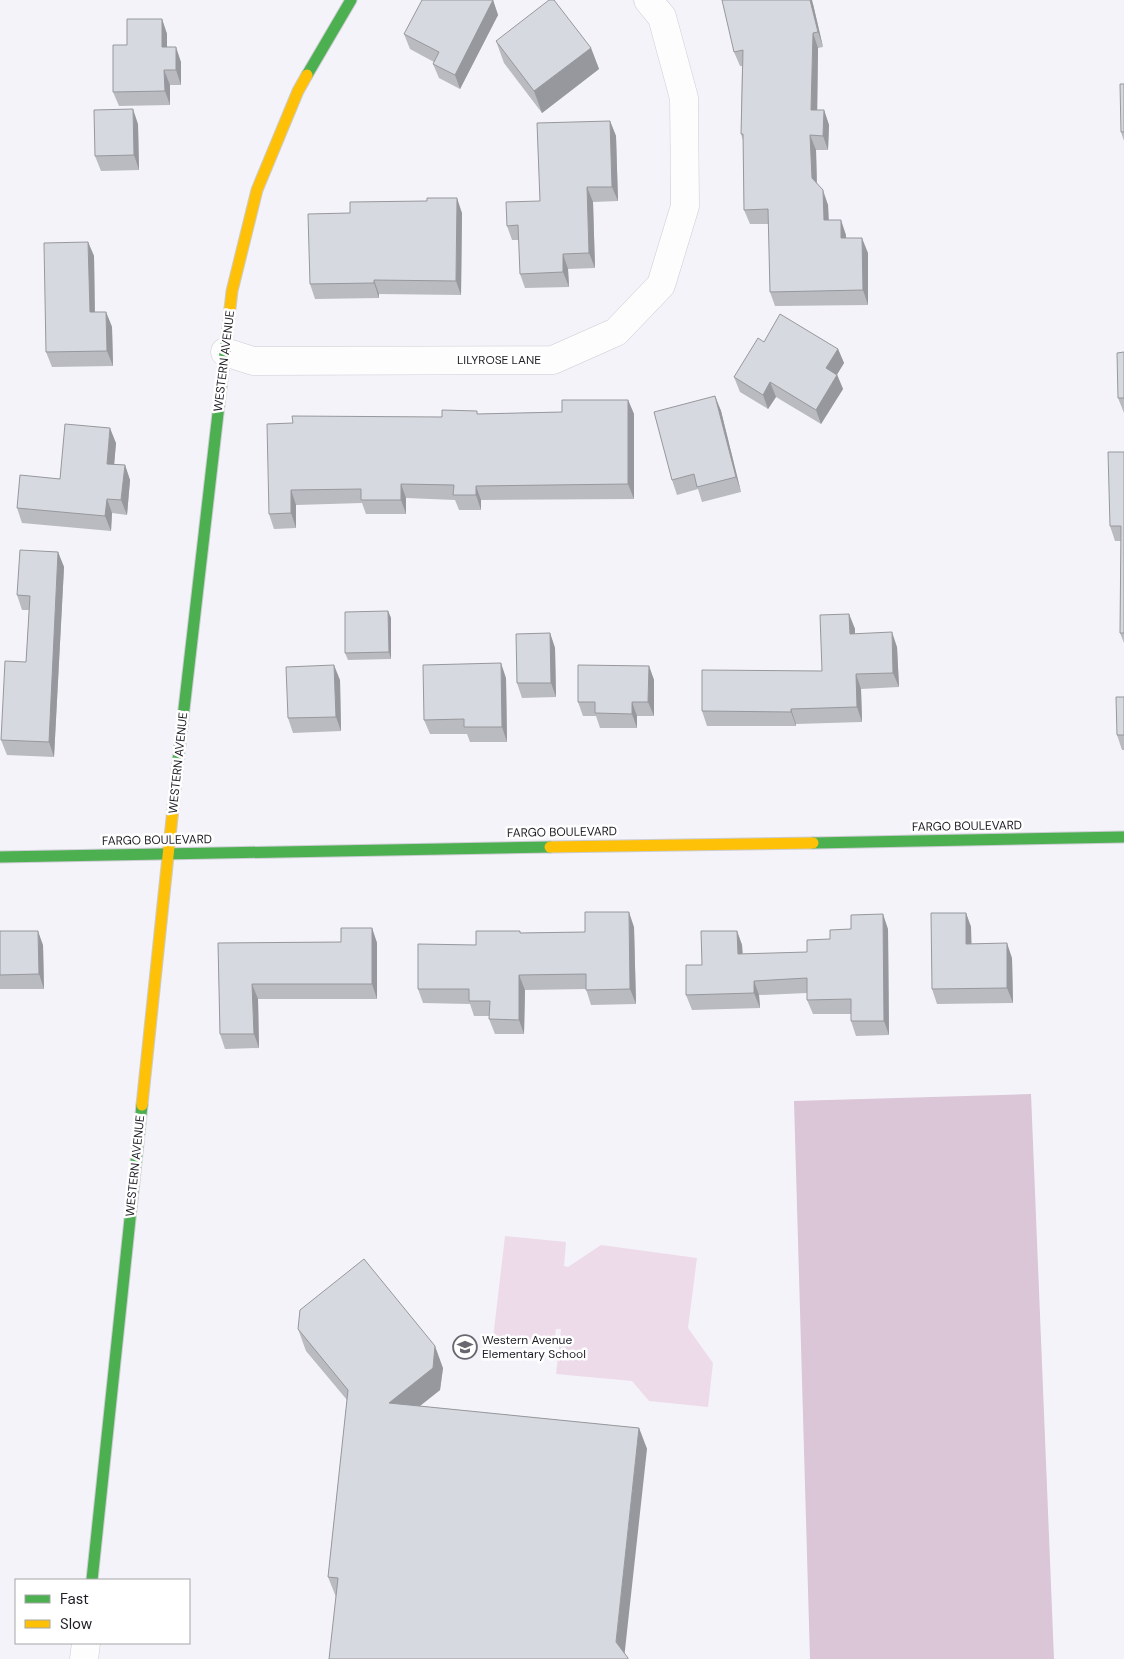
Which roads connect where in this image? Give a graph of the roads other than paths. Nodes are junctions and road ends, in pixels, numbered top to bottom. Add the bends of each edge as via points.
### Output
1 (351, 0) edge
2 (648, 0) edge
3 (225, 352) junction
4 (1124, 837) edge
5 (168, 853) junction
6 (0, 857) edge
7 (92, 1579) edge
8 (86, 1644) edge
9 (84, 1659) edge

1 - 3 street, WESTERN AVENUE via 298,91 257,190 232,291
2 - 3 street, LILYROSE LANE via 662,17 684,98 685,206 661,285 616,332 553,360 253,361
3 - 5 street, WESTERN AVENUE
4 - 5 street, FARGO BOULEVARD
5 - 6 street, FARGO BOULEVARD
5 - 7 street, WESTERN AVENUE
8 - 9 street

